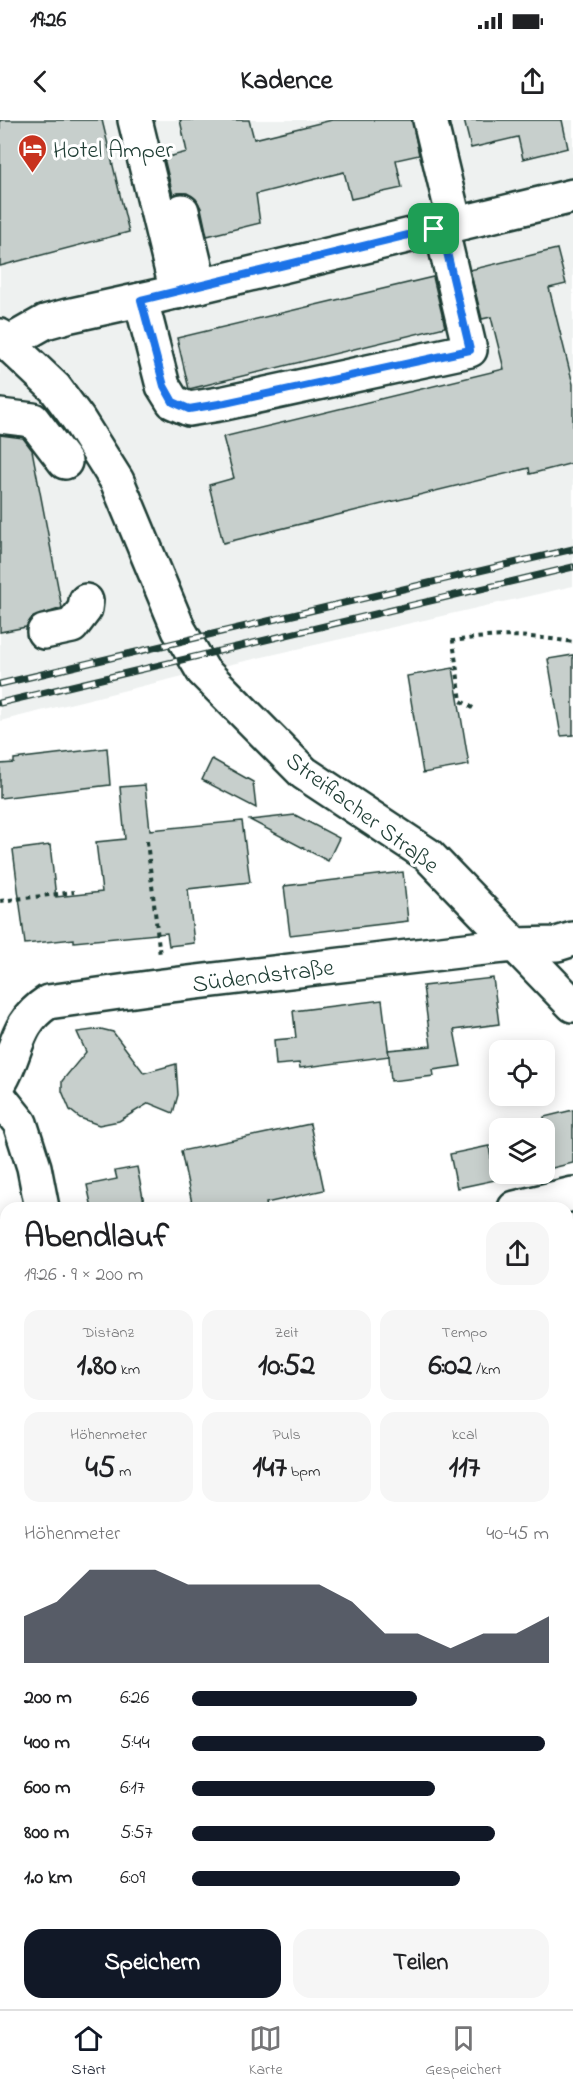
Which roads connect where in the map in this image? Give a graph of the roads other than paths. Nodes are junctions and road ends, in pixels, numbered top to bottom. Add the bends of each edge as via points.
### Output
1 (135, 120) edge
2 (430, 120) edge
3 (417, 156) dead end
4 (572, 198) edge
5 (182, 212) dead end
6 (444, 227) junction
7 (188, 289) junction
8 (141, 300) junction
9 (4, 339) edge
10 (0, 416) edge
11 (65, 462) dead end
12 (86, 601) dead end
13 (44, 632) dead end
14 (573, 939) edge
15 (513, 945) junction
16 (573, 1005) edge
17 (0, 1082) edge
18 (0, 1098) edge
19 (573, 1194) edge
20 (41, 1202) edge
21 (540, 1202) edge

1 - 7 street
2 - 6 street
3 - 6 street
4 - 6 street
5 - 7 street
6 - 7 street
6 - 8 street via 470,350 189,409 173,402 164,386
7 - 8 street
8 - 9 street via 45,322
9 - 15 street, Streiflacher Straße via 55,388 117,481 179,630 203,671 304,773 428,855
10 - 11 street via 33,420
12 - 13 street via 85,609 72,626
14 - 15 street, Südendstraße via 557,944
15 - 16 street, Streiflacher Straße
15 - 17 street, Südendstraße via 48,1002 21,1029
18 - 20 street via 20,1122
19 - 21 street

